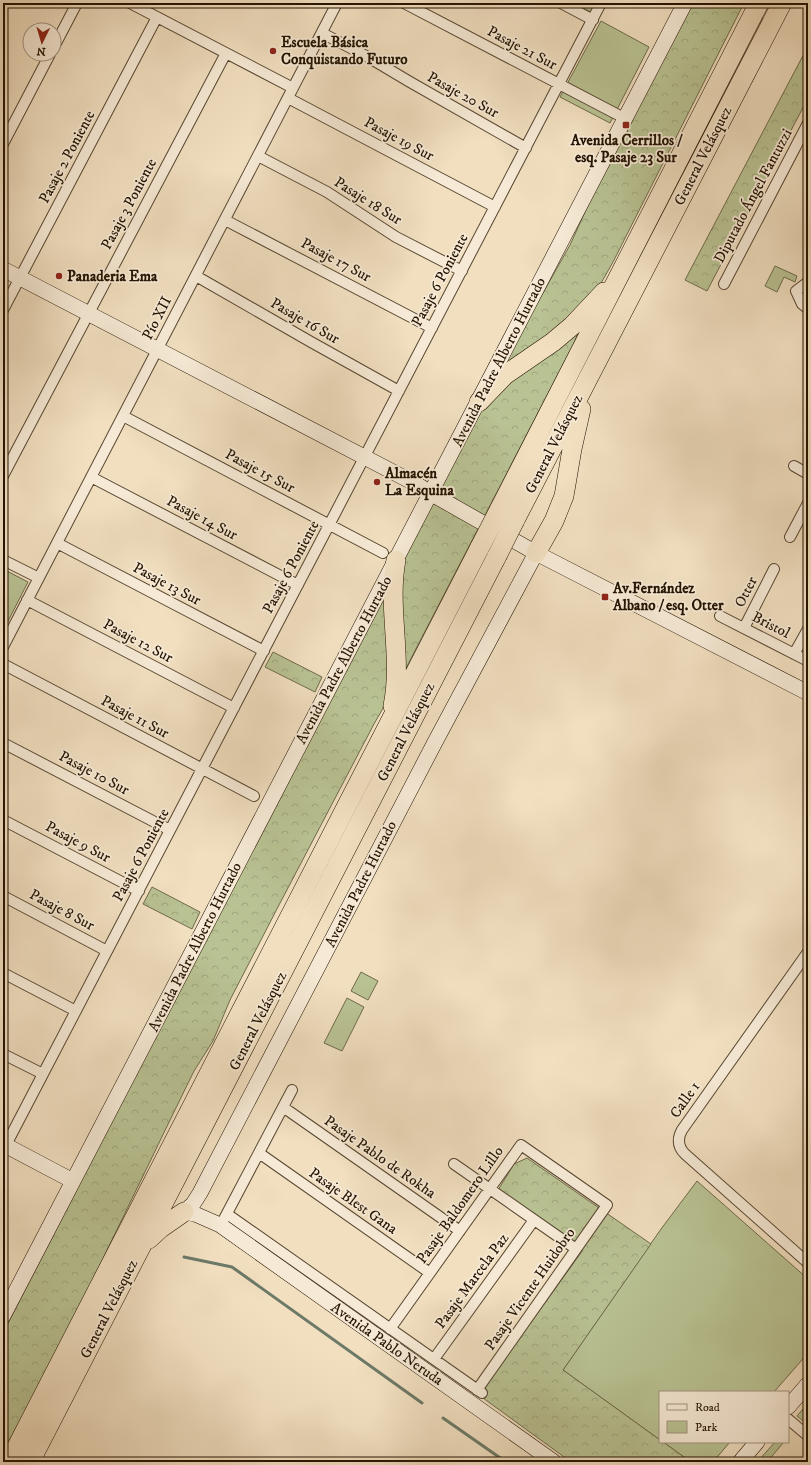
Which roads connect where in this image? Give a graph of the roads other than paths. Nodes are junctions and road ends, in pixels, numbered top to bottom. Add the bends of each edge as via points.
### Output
1 (77, 3) edge
2 (130, 3) edge
3 (337, 3) edge
4 (404, 3) edge
5 (562, 3) edge
6 (601, 3) edge
7 (685, 3) edge
8 (759, 3) edge
9 (782, 3) edge
10 (157, 17) junction
11 (593, 20) junction
12 (62, 31) edge
13 (322, 33) junction
14 (226, 53) junction
15 (46, 62) edge
16 (559, 84) junction
17 (293, 88) junction
18 (288, 98) junction
19 (626, 119) junction
20 (808, 123) edge
21 (3, 144) edge
22 (526, 148) junction
23 (258, 156) junction
24 (495, 206) junction
25 (225, 220) junction
26 (627, 262) junction
27 (3, 269) edge
28 (462, 271) junction
29 (196, 276) junction
30 (20, 278) junction
31 (808, 282) edge
32 (724, 284) dead end
33 (808, 309) edge
34 (3, 310) edge
35 (88, 313) junction
36 (432, 328) junction
37 (158, 349) junction
38 (594, 367) junction
39 (399, 391) junction
40 (479, 402) junction
41 (123, 416) junction
42 (365, 457) junction
43 (794, 466) dead end
44 (808, 474) edge
45 (3, 476) edge
46 (91, 477) junction
47 (430, 493) junction
48 (808, 503) edge
49 (330, 524) junction
50 (790, 537) dead end
51 (57, 543) junction
52 (536, 553) junction
53 (390, 556) junction
54 (3, 560) edge
55 (774, 569) dead end
56 (39, 578) junction
57 (298, 585) junction
58 (27, 600) junction
59 (720, 616) dead end
60 (744, 628) junction
61 (808, 629) edge
62 (3, 646) edge
63 (264, 651) junction
64 (794, 654) junction
65 (808, 661) edge
66 (3, 664) edge
67 (808, 693) edge
68 (234, 708) junction
69 (386, 729) junction
70 (3, 742) edge
71 (202, 769) junction
72 (254, 796) dead end
73 (3, 820) edge
74 (170, 830) junction
75 (139, 891) junction
76 (3, 896) edge
77 (107, 951) junction
78 (808, 952) edge
79 (3, 973) edge
80 (76, 1011) junction
81 (3, 1054) edge
82 (43, 1074) junction
83 (292, 1090) dead end
84 (283, 1107) junction
85 (5, 1144) edge
86 (259, 1153) junction
87 (454, 1164) dead end
88 (73, 1181) junction
89 (490, 1189) junction
90 (200, 1193) junction
91 (606, 1205) joint
92 (184, 1212) junction
93 (223, 1220) junction
94 (534, 1220) junction
95 (460, 1231) junction
96 (140, 1249) junction
97 (576, 1249) junction
98 (808, 1263) edge
99 (430, 1273) junction
100 (3, 1316) edge
101 (390, 1329) junction
102 (434, 1359) junction
103 (808, 1384) edge
104 (480, 1391) joint
105 (789, 1406) edge
106 (789, 1420) edge
107 (808, 1436) edge
108 (756, 1443) edge
109 (744, 1461) edge
110 (9, 1462) edge
111 (30, 1462) edge
112 (554, 1462) edge

1 - 12 street
2 - 10 street
3 - 13 street, Pío XII
4 - 16 street, Pasaje 21 Sur
5 - 11 street
6 - 11 street, Pasaje 6 Poniente
7 - 19 street, Avenida Padre Alberto Hurtado
8 - 26 highway, General Velásquez
9 - 38 highway, General Velásquez
10 - 14 street
10 - 30 street, Pasaje 2 Poniente
11 - 16 street, Pasaje 6 Poniente
13 - 17 street, Pío XII
13 - 22 street, Pasaje 20 Sur
14 - 17 street
14 - 35 street, Pasaje 3 Poniente
15 - 21 street
16 - 19 street, Pasaje 21 Sur
16 - 22 street, Pasaje 6 Poniente
17 - 18 street, Pío XII
18 - 23 street, Pío XII
18 - 24 street, Pasaje 19 Sur
19 - 40 street, Avenida Padre Alberto Hurtado
20 - 32 street, Diputado Ángel Fantuzzi
22 - 24 street, Pasaje 6 Poniente
23 - 25 street, Pío XII
23 - 28 street, Pasaje 18 Sur via 327,192 396,237
24 - 28 street, Pasaje 6 Poniente
25 - 29 street, Pío XII
25 - 36 street, Pasaje 17 Sur
26 - 40 highway via 597,300 572,326 506,375
26 - 69 highway, General Velásquez, bridge
27 - 30 street
28 - 36 street, Pasaje 6 Poniente
29 - 37 street, Pío XII
29 - 39 street, Pasaje 16 Sur
30 - 34 street, Pasaje 2 Poniente
30 - 35 street
31 - 33 street via 796,291 802,304
35 - 37 street
35 - 45 street, Pasaje 3 Poniente
36 - 39 street, Pasaje 6 Poniente
37 - 41 street, Pío XII
37 - 42 street
38 - 52 highway via 576,428 564,496 554,521
38 - 96 highway, General Velásquez, bridge
39 - 42 street, Pasaje 6 Poniente
40 - 47 street, Avenida Padre Alberto Hurtado
41 - 46 street, Pío XII
41 - 49 street, Pasaje 15 Sur
42 - 47 street
42 - 49 street, Pasaje 6 Poniente
43 - 44 street
46 - 51 street, Pío XII
46 - 57 street, Pasaje 14 Sur
47 - 52 street
47 - 53 street, Avenida Padre Alberto Hurtado
48 - 50 street
49 - 53 street, Pasaje 15 Sur
49 - 57 street, Pasaje 6 Poniente
51 - 56 street, Pío XII
51 - 63 street, Pasaje 13 Sur
52 - 67 street
52 - 90 street, Avenida Padre Hurtado
53 - 69 highway via 396,679
53 - 88 street, Avenida Padre Alberto Hurtado
54 - 56 street
55 - 60 street, Otter
56 - 58 street, Pío XII
57 - 63 street, Pasaje 6 Poniente
58 - 62 street, Pío XII
58 - 68 street, Pasaje 12 Sur
59 - 60 street, Bristol
60 - 64 street, Bristol
61 - 64 street
63 - 68 street, Pasaje 6 Poniente
64 - 65 street, Bristol
66 - 71 street, Pasaje 11 Sur
68 - 71 street, Pasaje 6 Poniente
69 - 110 highway, General Velásquez
70 - 74 street, Pasaje 10 Sur
71 - 72 street, Pasaje 11 Sur
71 - 74 street, Pasaje 6 Poniente
73 - 75 street, Pasaje 9 Sur
74 - 75 street, Pasaje 6 Poniente
75 - 77 street, Pasaje 6 Poniente
76 - 77 street, Pasaje 8 Sur
77 - 80 street, Pasaje 6 Poniente
78 - 98 street, Calle 1 via 682,1130 679,1141 682,1151
79 - 80 street
80 - 82 street, Pasaje 6 Poniente
81 - 82 street
82 - 85 street, Pasaje 6 Poniente
83 - 84 street
84 - 86 street
84 - 95 street, Pasaje Pablo de Rokha
85 - 88 street
86 - 93 street
86 - 99 street, Pasaje Blest Gana
87 - 89 street
88 - 100 street, Avenida Padre Alberto Hurtado
89 - 91 street, Pasaje Baldomero Lillo via 521,1145
89 - 94 street
89 - 95 street, Pasaje Baldomero Lillo
90 - 92 street, Avenida Padre Hurtado
90 - 93 street, Avenida Pablo Neruda via 205,1206
91 - 97 street, Pasaje Vicente Huidobro
92 - 93 street, Avenida Pablo Neruda
92 - 96 highway via 161,1228
93 - 101 street, Avenida Pablo Neruda
93 - 112 street, Avenida Pablo Neruda
94 - 97 street
94 - 102 street, Pasaje Marcela Paz
95 - 99 street, Pasaje Baldomero Lillo
96 - 111 highway, General Velásquez
97 - 104 street, Pasaje Vicente Huidobro
99 - 101 street, Pasaje Baldomero Lillo
101 - 102 street, Avenida Pablo Neruda
102 - 104 street, Avenida Pablo Neruda
103 - 105 street
106 - 107 street
108 - 109 street

